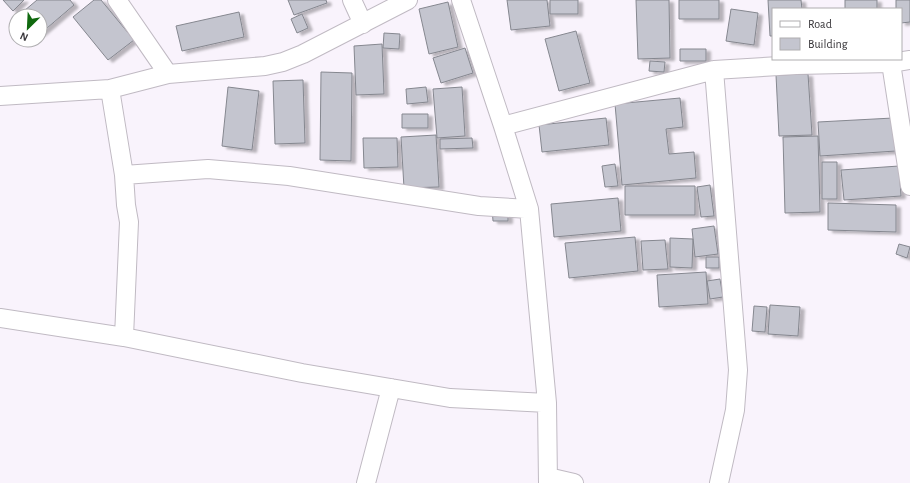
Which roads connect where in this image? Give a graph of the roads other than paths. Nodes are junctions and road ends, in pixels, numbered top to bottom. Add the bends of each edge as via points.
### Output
1 (117, 0) edge
2 (352, 0) edge
3 (408, 0) edge
4 (461, 0) edge
5 (363, 24) junction
6 (910, 60) edge
7 (891, 62) junction
8 (714, 70) junction
9 (168, 74) junction
10 (110, 88) junction
11 (0, 96) edge
12 (503, 126) junction
13 (124, 175) junction
14 (910, 186) edge
15 (529, 209) junction
16 (0, 318) edge
17 (124, 337) junction
18 (391, 388) junction
19 (547, 403) junction
20 (548, 480) edge
21 (366, 483) edge
22 (574, 483) edge
23 (718, 483) edge

1 - 9 street
2 - 5 street
3 - 5 street
4 - 12 street
5 - 9 street via 283,62 265,66
6 - 7 street
7 - 8 street
7 - 14 street
8 - 12 street
8 - 23 street via 738,370 735,410
9 - 10 street
10 - 11 street
10 - 13 street
12 - 15 street
13 - 15 street via 208,169 288,176 479,206
13 - 17 street via 129,222
15 - 19 street
16 - 17 street
17 - 18 street
18 - 19 street via 450,398
18 - 21 street
19 - 20 street
20 - 22 street

